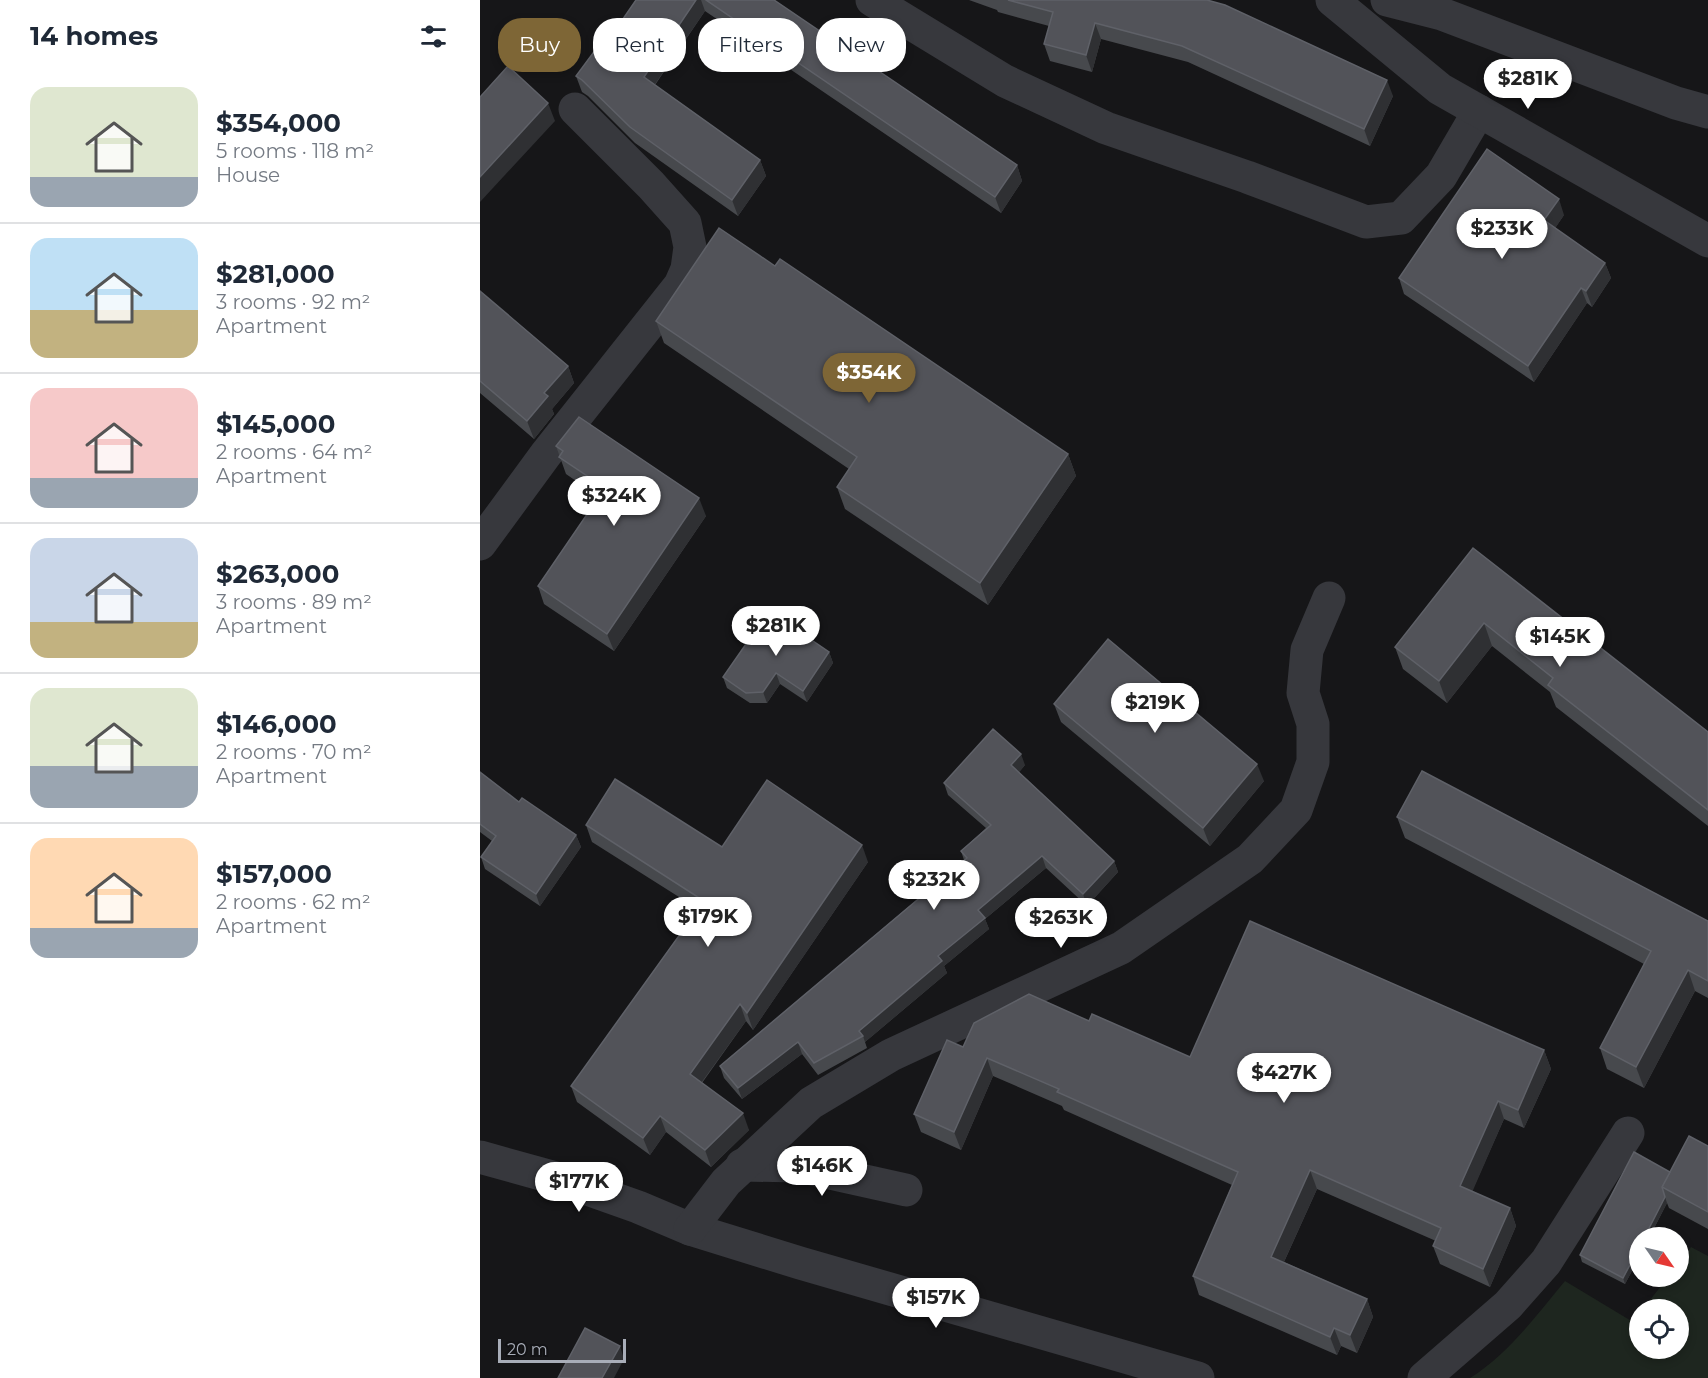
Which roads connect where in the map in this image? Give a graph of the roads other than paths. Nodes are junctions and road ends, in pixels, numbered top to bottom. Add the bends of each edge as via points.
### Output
1 (872, 0) edge
2 (1332, 0) edge
3 (1386, 0) edge
4 (575, 109) dead end
5 (1479, 111) junction
6 (1708, 112) edge
7 (1708, 241) edge
8 (480, 544) edge
9 (1329, 598) dead end
10 (1628, 1133) dead end
11 (480, 1157) edge
12 (742, 1165) junction
13 (906, 1190) dead end
14 (690, 1229) junction
15 (1198, 1378) edge
16 (1424, 1378) edge

1 - 5 street via 1005,81 1106,128 1366,222 1401,218 1442,176
2 - 5 street via 1440,89
3 - 6 street via 1442,14
4 - 8 street via 685,223 690,247 687,269 680,285 546,453
5 - 7 street
9 - 12 street via 1307,650 1303,693 1313,724 1313,762 1296,810 1250,859 1120,948 891,1055 811,1103
10 - 16 street via 1546,1262 1508,1305
11 - 14 street via 559,1179
12 - 13 street via 798,1166
12 - 14 street
14 - 15 street

